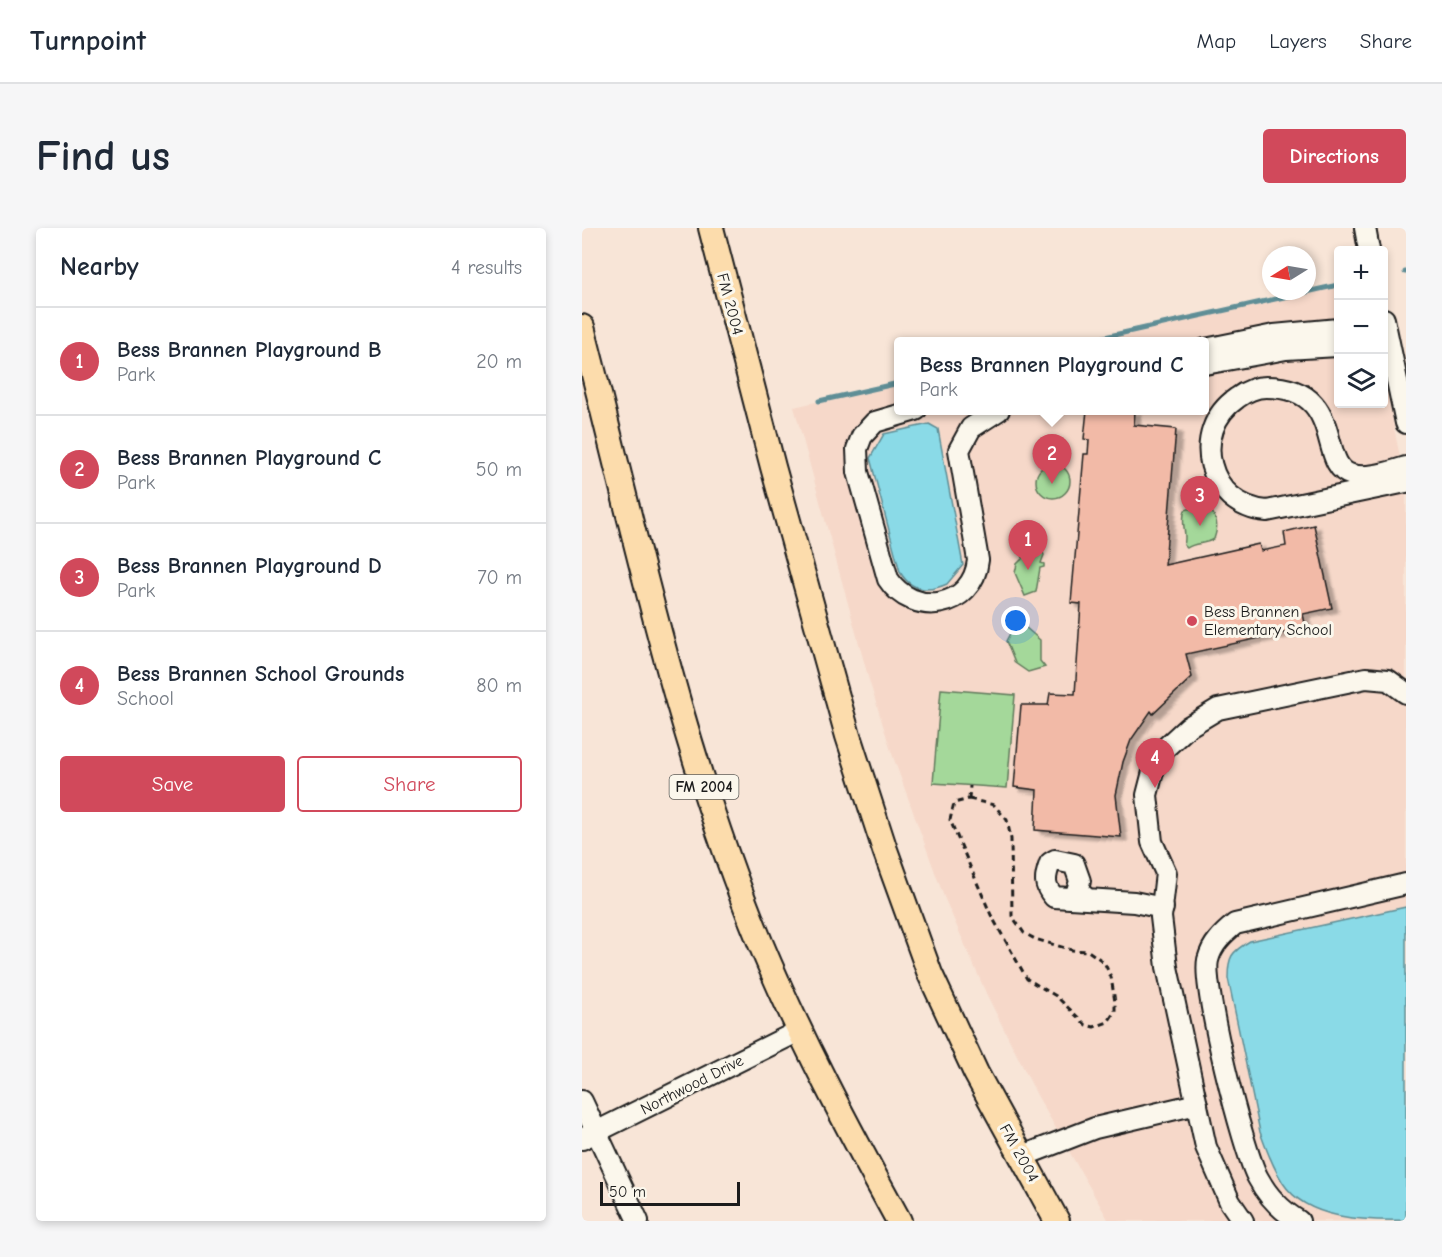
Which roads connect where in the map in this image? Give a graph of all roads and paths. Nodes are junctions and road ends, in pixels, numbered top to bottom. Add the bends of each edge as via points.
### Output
1 (711, 228) edge
2 (1365, 228) edge
3 (1368, 246) edge
4 (582, 327) edge
5 (1334, 329) edge
6 (1388, 344) edge
7 (1334, 346) edge
8 (1209, 348) edge
9 (1209, 363) edge
10 (895, 415) edge
11 (992, 415) edge
12 (1406, 423) edge
13 (1406, 467) edge
14 (1406, 482) edge
15 (1406, 693) edge
16 (970, 786) dead end
17 (969, 799) junction
18 (1406, 884) edge
19 (1088, 899) dead end
20 (1163, 908) junction
21 (801, 1030) junction
22 (582, 1101) edge
23 (1197, 1104) junction
24 (589, 1136) edge
25 (1020, 1157) junction
26 (638, 1221) edge
27 (899, 1221) edge
28 (1057, 1221) edge
29 (1243, 1221) edge
30 (1299, 1221) edge

1 - 25 main road, FM 2004 / FM 2004 via 848,736 885,850 930,974
2 - 3 street
4 - 21 main road, FM 2004 / FM 2004 via 658,624 709,802 760,942
5 - 8 street via 1274,335
6 - 12 street
7 - 9 street via 1286,349
10 - 11 street via 870,426 860,441 856,464 888,579 908,600 929,604 944,602 975,578 978,560 959,450 971,428
13 - 14 street via 1365,477 1350,474 1339,467 1323,414 1312,402 1290,388 1263,386 1225,406 1211,432 1208,453 1215,477 1232,497 1257,510
15 - 20 street via 1388,680 1366,678 1218,709 1188,727 1164,749 1155,764 1147,795 1151,834 1166,873
16 - 17 path
17 - 17 path via 954,804 950,820 1019,968 1027,979 1056,996 1086,1025 1094,1027 1108,1022 1115,1002 1104,963 1088,951 1072,950 1024,933 1012,916 1011,839 1007,820 994,805
18 - 30 street via 1235,924 1219,938 1208,959 1209,986 1241,1137 1258,1179 1277,1204
19 - 20 street
20 - 23 street via 1167,967
21 - 24 street, Northwood Drive
21 - 27 main road, FM 2004 / FM 2004
22 - 24 street
23 - 25 street via 1095,1128
23 - 29 street via 1213,1166
24 - 26 street
25 - 28 main road, FM 2004 / FM 2004

